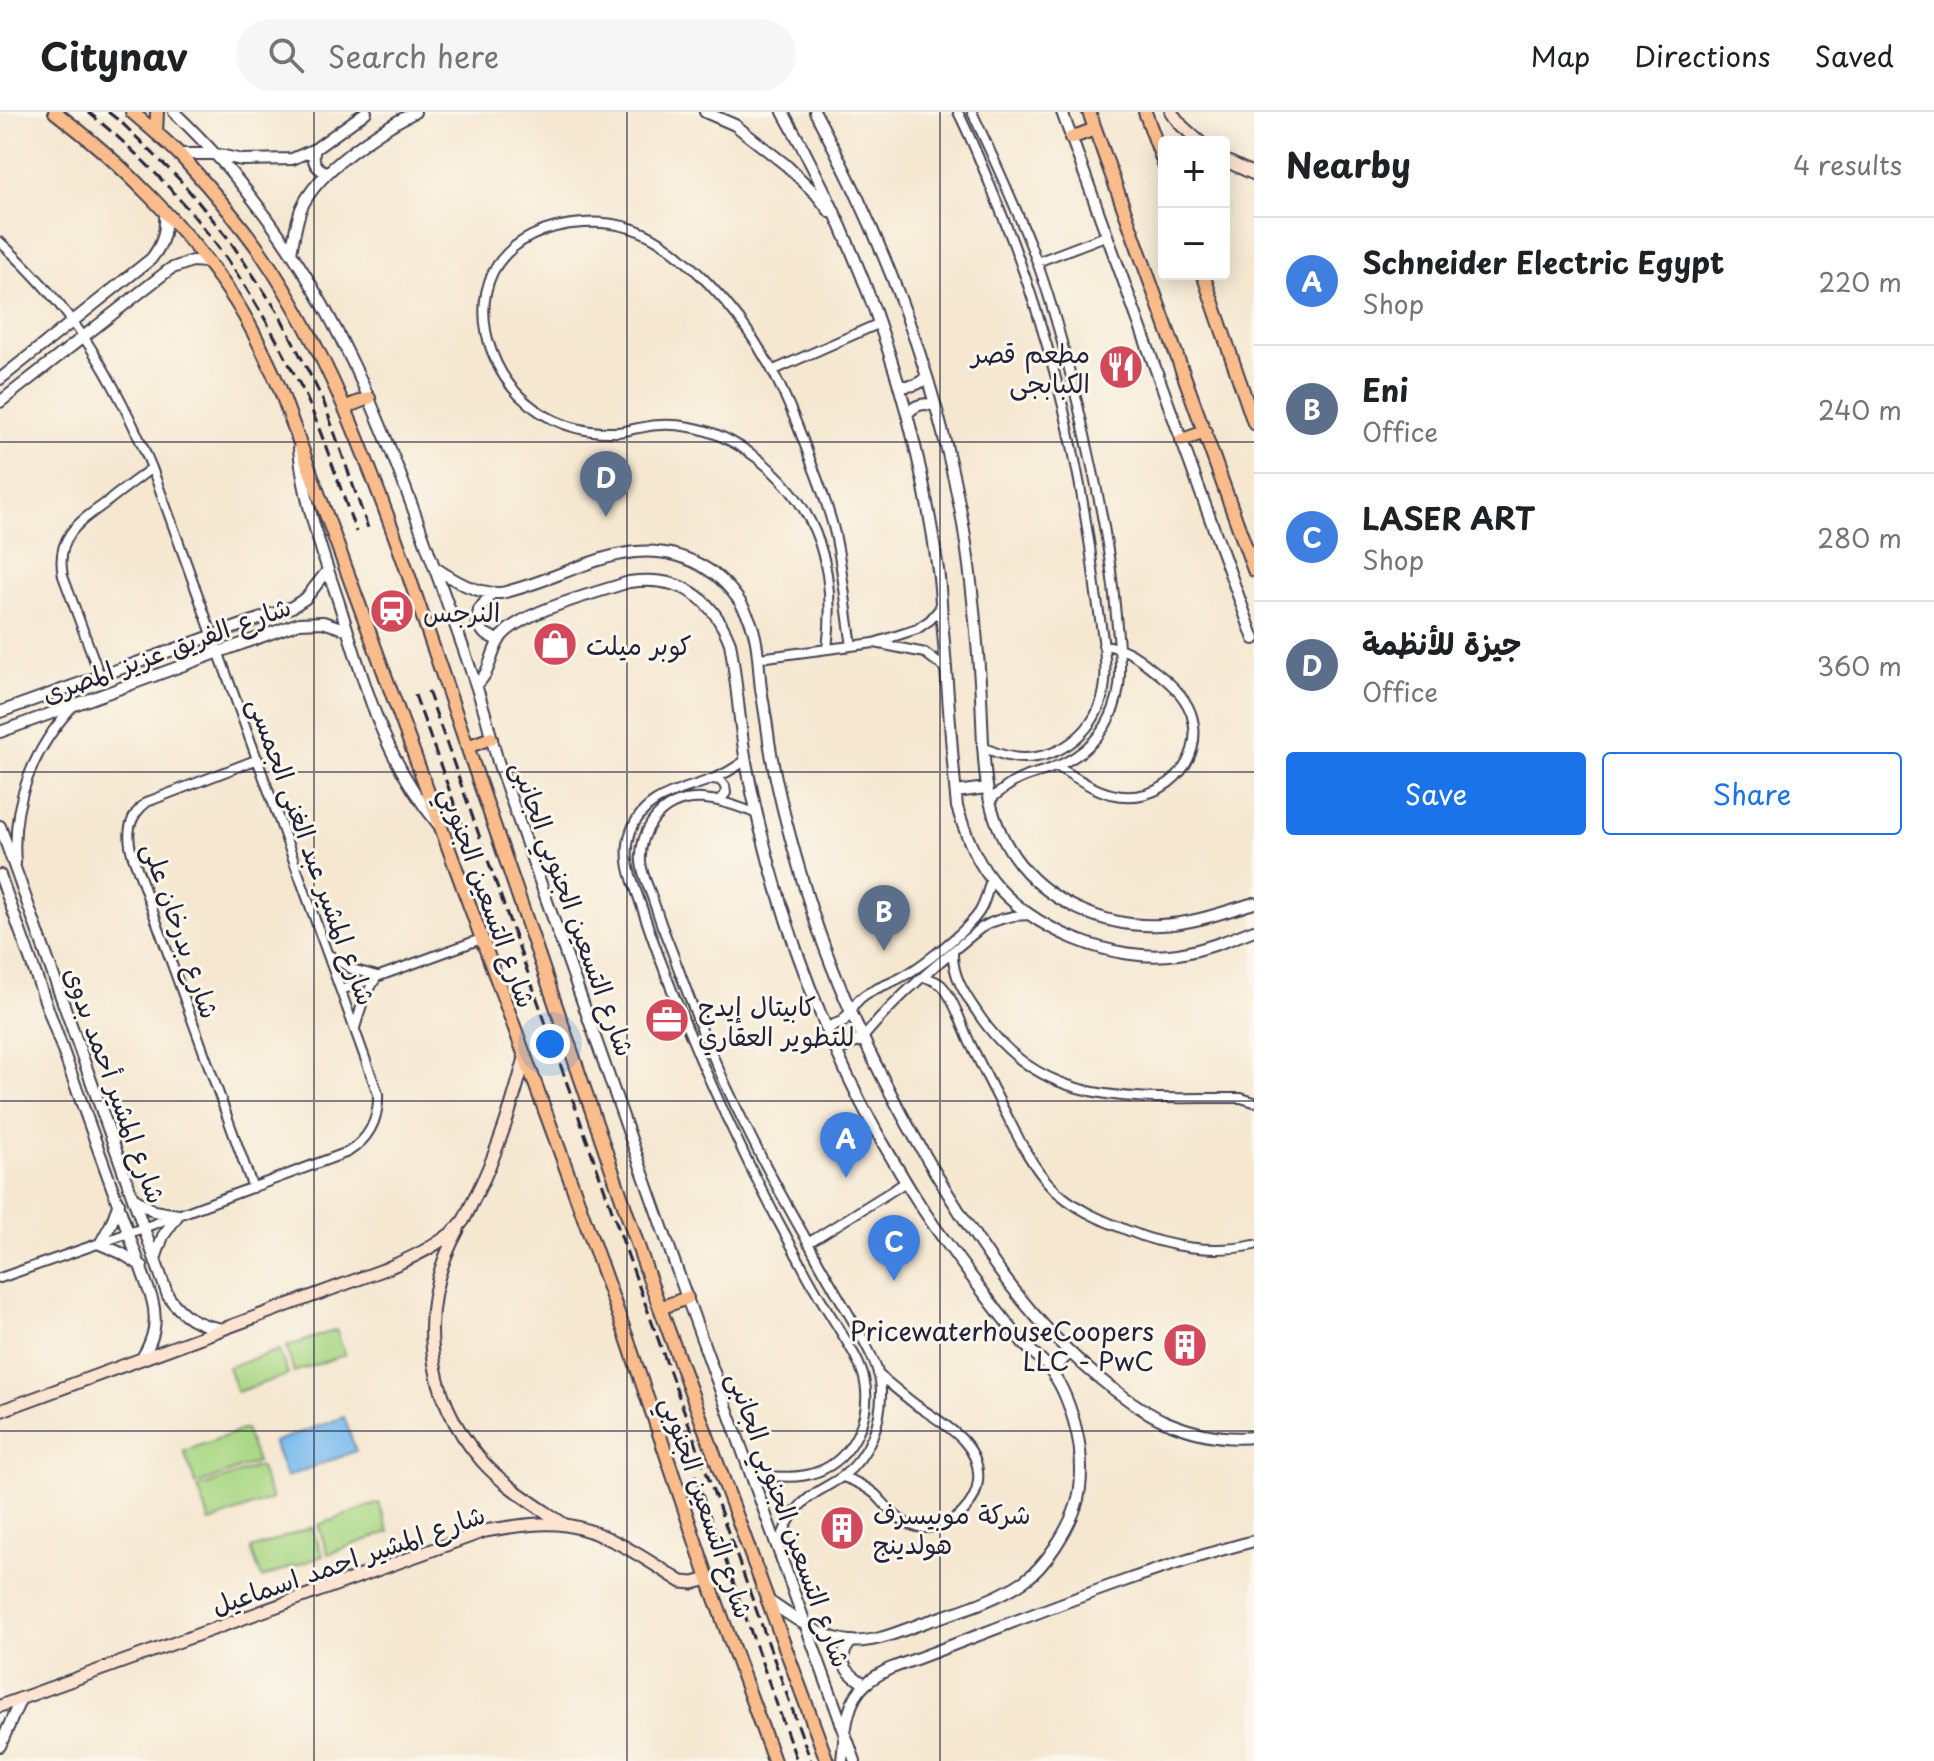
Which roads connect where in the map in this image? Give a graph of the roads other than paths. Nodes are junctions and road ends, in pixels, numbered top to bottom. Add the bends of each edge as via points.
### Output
1 (55, 112) edge
2 (132, 112) edge
3 (157, 112) edge
4 (174, 112) edge
5 (366, 112) edge
6 (415, 112) edge
7 (705, 112) edge
8 (783, 112) edge
9 (815, 112) edge
10 (958, 112) edge
11 (972, 112) edge
12 (1062, 112) edge
13 (1089, 112) edge
14 (1145, 112) edge
15 (1171, 112) edge
16 (1095, 129) junction
17 (156, 133) junction
18 (1193, 136) edge
19 (1071, 138) junction
20 (1158, 148) edge
21 (315, 149) junction
22 (180, 154) junction
23 (215, 154) junction
24 (1230, 163) edge
25 (998, 168) junction
26 (327, 173) junction
27 (1253, 173) edge
28 (986, 174) junction
29 (165, 214) junction
30 (842, 227) junction
31 (1108, 235) junction
32 (0, 242) edge
33 (291, 252) junction
34 (207, 262) junction
35 (1037, 262) junction
36 (1205, 280) edge
37 (73, 321) junction
38 (880, 323) junction
39 (84, 335) junction
40 (774, 370) junction
41 (926, 377) junction
42 (0, 379) edge
43 (900, 385) junction
44 (369, 398) junction
45 (0, 402) edge
46 (935, 406) junction
47 (346, 407) junction
48 (908, 413) junction
49 (1254, 423) edge
50 (1205, 432) junction
51 (298, 439) junction
52 (1182, 440) junction
53 (152, 468) junction
54 (434, 567) junction
55 (328, 570) junction
56 (1254, 570) edge
57 (491, 594) junction
58 (941, 607) junction
59 (347, 630) junction
60 (214, 636) junction
61 (1254, 639) edge
62 (499, 641) junction
63 (874, 643) junction
64 (1103, 645) junction
65 (852, 646) junction
66 (1119, 646) junction
67 (827, 649) junction
68 (220, 652) junction
69 (759, 658) junction
70 (946, 669) junction
71 (100, 676) junction
72 (476, 685) junction
73 (75, 704) junction
74 (0, 712) edge
75 (0, 732) edge
76 (491, 738) junction
77 (467, 747) junction
78 (982, 747) junction
79 (258, 759) junction
80 (746, 760) junction
81 (1056, 766) junction
82 (712, 779) junction
83 (986, 788) junction
84 (956, 792) junction
85 (719, 801) junction
86 (989, 801) junction
87 (757, 814) junction
88 (0, 826) edge
89 (439, 826) junction
90 (0, 875) edge
91 (18, 876) junction
92 (991, 879) junction
93 (5, 900) edge
94 (1254, 903) edge
95 (1031, 915) junction
96 (1254, 930) edge
97 (481, 939) junction
98 (953, 951) junction
99 (329, 955) junction
100 (377, 976) junction
101 (924, 977) junction
102 (341, 990) junction
103 (851, 1012) junction
104 (355, 1028) junction
105 (827, 1028) junction
106 (862, 1039) junction
107 (837, 1051) junction
108 (525, 1058) junction
109 (728, 1089) junction
110 (715, 1094) junction
111 (1254, 1102) edge
112 (906, 1182) junction
113 (253, 1188) junction
114 (133, 1198) junction
115 (119, 1203) junction
116 (178, 1215) junction
117 (462, 1222) junction
118 (143, 1228) junction
119 (130, 1233) junction
120 (808, 1243) junction
121 (100, 1244) junction
122 (432, 1245) junction
123 (1254, 1245) edge
124 (445, 1256) junction
125 (155, 1261) junction
126 (142, 1266) junction
127 (0, 1278) edge
128 (836, 1292) junction
129 (687, 1298) junction
130 (822, 1301) junction
131 (660, 1308) junction
132 (222, 1329) junction
133 (1069, 1353) junction
134 (142, 1358) junction
135 (1052, 1371) junction
136 (878, 1374) junction
137 (0, 1411) edge
138 (1254, 1437) edge
139 (750, 1474) junction
140 (843, 1477) junction
141 (537, 1506) junction
142 (525, 1525) junction
143 (565, 1525) junction
144 (1254, 1541) edge
145 (778, 1551) junction
146 (708, 1579) junction
147 (766, 1599) junction
148 (805, 1625) junction
149 (852, 1641) junction
150 (865, 1684) junction
151 (21, 1698) junction
152 (1, 1708) edge
153 (845, 1734) junction
154 (0, 1746) edge
155 (774, 1761) edge
156 (827, 1761) edge
157 (842, 1761) edge
158 (855, 1761) edge

1 - 29 main road, شارع التسعين الجنوبي
2 - 17 main road, شارع التسعين الجنوبي
3 - 17 main road
4 - 23 street, شارع التسعين الجنوبي الجانبى
5 - 21 street
6 - 26 street
7 - 30 street via 735,125 786,165
8 - 30 street
9 - 41 street via 883,254
10 - 28 street
11 - 25 street
12 - 19 street
13 - 16 main road
14 - 20 main road
15 - 18 main road
16 - 19 main road
16 - 50 main road
17 - 22 main road, شارع التسعين الجنوبي
19 - 31 street
21 - 23 street via 292,159 242,160
21 - 26 street via 313,161
22 - 23 street
22 - 47 main road, شارع التسعين الجنوبي via 262,255
23 - 33 street, شارع التسعين الجنوبي الجانبى
24 - 27 main road
25 - 28 street
25 - 35 street
26 - 33 street via 301,209
28 - 64 street via 1027,282 1057,383 1079,476
29 - 34 main road, شارع التسعين الجنوبي
29 - 37 street via 163,241 151,259
30 - 38 street
31 - 35 street
31 - 52 street
32 - 37 street, شارع المشير عبد الغنى الجمسى
33 - 44 street, شارع التسعين الجنوبي الجانبى via 324,305
34 - 39 street via 170,269
34 - 51 main road, شارع التسعين الجنوبي via 265,355
35 - 66 street via 1073,379 1094,473
36 - 49 main road
37 - 39 street, شارع المشير عبد الغنى الجمسى
37 - 42 street
38 - 40 street
38 - 43 street
39 - 45 street
39 - 53 street, شارع المشير عبد الغنى الجمسى
40 - 65 street via 828,508
40 - 67 street via 741,321 683,257 628,227 578,223 533,235 502,259 487,287 484,320 492,353 515,391 540,413 600,432 663,424 711,432 747,451 789,486 812,523 823,554 830,604
41 - 43 street via 915,386
41 - 46 street
43 - 48 street
44 - 47 main road
44 - 54 street, شارع التسعين الجنوبي الجانبى
46 - 48 street via 920,404
46 - 78 street via 961,513 981,684
47 - 77 main road, شارع التسعين الجنوبي
48 - 58 street via 932,529
50 - 52 main road
50 - 56 main road
51 - 55 street via 307,497
51 - 89 main road, شارع التسعين الجنوبي
52 - 61 street
53 - 60 street, شارع المشير عبد الغنى الجمسى
53 - 71 street via 78,523 62,551 63,576
54 - 57 street
54 - 72 street, شارع التسعين الجنوبي الجانبى
55 - 59 street
55 - 60 street, شارع الفريق عزيز المصرى via 300,603
57 - 62 street via 477,623
57 - 69 street via 619,553 672,553 709,570 739,600
58 - 63 street via 917,629
58 - 70 street
59 - 68 street, شارع الفريق عزيز المصرى via 307,621
59 - 89 street via 385,740
60 - 68 street, شارع المشير عبد الغنى الجمسى
60 - 71 street, شارع الفريق عزيز المصرى
62 - 72 street via 487,673
62 - 80 street via 523,619 629,582 661,580 684,588 716,614 730,643
63 - 65 street
63 - 70 street via 917,650
64 - 66 street
64 - 78 street via 1105,688 1090,725 1078,738 1042,756 1021,758
65 - 67 street
66 - 81 street via 1121,679 1110,719 1083,751
66 - 81 street via 1155,670 1184,699 1194,731 1187,763 1161,790 1132,797 1106,793
67 - 69 street
68 - 73 street, شارع الفريق عزيز المصرى
68 - 79 street, شارع المشير عبد الغنى الجمسى
69 - 103 street via 785,816 811,908
70 - 84 street
71 - 74 street, شارع الفريق عزيز المصرى
72 - 76 street, شارع التسعين الجنوبي الجانبى
73 - 75 street, شارع الفريق عزيز المصرى
73 - 91 street via 45,740 25,783 16,829
76 - 77 main road
76 - 129 street, شارع التسعين الجنوبي الجانبى
77 - 131 main road, شارع التسعين الجنوبي
78 - 83 street
79 - 99 street, شارع المشير عبد الغنى الجمسى
79 - 113 street, شارع بدرخان على via 147,802 128,831
80 - 82 street
80 - 87 street
81 - 86 street via 1019,780
82 - 85 street via 725,786
82 - 110 street via 671,792 647,807 631,831 627,859 650,934
83 - 84 street
83 - 86 street
84 - 92 street via 966,835
85 - 87 street
85 - 109 street via 692,798 660,814 646,833 641,861
86 - 94 street via 1002,838 1031,876 1049,892 1098,917 1129,925 1161,925
87 - 105 street via 798,954
88 - 91 street, شارع المشير أحمد بدوى
89 - 97 main road, شارع التسعين الجنوبي
90 - 93 street, شارع المشير أحمد بدوى
91 - 114 street, شارع المشير أحمد بدوى
92 - 95 street
92 - 103 street via 980,911 965,930 904,977 861,996
93 - 115 street, شارع المشير أحمد بدوى
95 - 96 street via 1076,940 1141,956 1176,955
95 - 98 street via 992,921
97 - 100 street
97 - 108 main road, شارع التسعين الجنوبي
98 - 101 street
98 - 111 street via 957,979 986,1027 1017,1057 1050,1078 1103,1095
99 - 100 street
99 - 102 street, شارع المشير عبد الغنى الجمسى
100 - 102 street
100 - 104 street
101 - 106 street
101 - 123 street via 946,990 1020,1140 1039,1172 1071,1204 1140,1236 1170,1243 1217,1250
102 - 104 street, شارع المشير عبد الغنى الجمسى
103 - 105 street
103 - 106 street
104 - 113 street, شارع المشير عبد الغنى الجمسى via 378,1094 370,1131 348,1152
105 - 107 street
106 - 107 street
106 - 133 street via 970,1229 1019,1298
107 - 112 street
108 - 117 main road via 498,1147
108 - 146 main road, شارع التسعين الجنوبي
109 - 110 street
109 - 120 street
110 - 130 street
112 - 120 street
112 - 135 street via 1026,1347
113 - 116 street, شارع المشير عبد الغنى الجمسى
114 - 116 street via 154,1211
114 - 118 street, شارع المشير أحمد بدوى
115 - 119 street, شارع المشير أحمد بدوى
115 - 121 street
116 - 118 street, شارع المشير عبد الغنى الجمسى
116 - 125 street via 163,1236
117 - 122 main road
117 - 124 main road
118 - 119 street, شارع المشير عبد الغنى الجمسى
118 - 125 street, شارع المشير أحمد بدوى
119 - 121 street, شارع المشير عبد الغنى الجمسى
119 - 126 street, شارع المشير أحمد بدوى
120 - 128 street
121 - 126 street
121 - 127 street, شارع المشير عبد الغنى الجمسى
122 - 124 main road via 441,1247
122 - 132 main road via 403,1262
124 - 141 main road via 430,1317 435,1369 445,1401 482,1461
125 - 132 street, شارع المشير أحمد بدوى via 176,1307 197,1323
126 - 134 street, شارع المشير أحمد بدوى via 155,1311 153,1336
128 - 130 street
128 - 136 street
129 - 131 main road
129 - 139 street, شارع التسعين الجنوبي الجانبى
130 - 139 street via 864,1379 866,1400 856,1438 832,1465 815,1473
131 - 147 main road, شارع التسعين الجنوبي
132 - 134 main road
133 - 135 street
133 - 138 street via 1163,1421 1216,1436
134 - 137 main road
135 - 149 street via 1068,1402 1082,1461 1077,1504 1052,1553 1026,1580 990,1600 875,1639
136 - 140 street via 874,1434
136 - 140 street via 963,1440 977,1463 976,1492 958,1516 923,1528 898,1519 867,1488
139 - 145 street, شارع التسعين الجنوبي الجانبى
140 - 145 street via 796,1510
141 - 142 main road via 535,1517
141 - 143 main road
142 - 143 main road, شارع المشير احمد اسماعيل
142 - 151 main road, شارع المشير احمد اسماعيل via 485,1531
143 - 146 main road, شارع المشير احمد اسماعيل via 618,1543 682,1582
144 - 150 street via 1117,1584 889,1669
145 - 148 street, شارع التسعين الجنوبي الجانبى
146 - 155 main road, شارع التسعين الجنوبي
147 - 148 street
147 - 156 main road, شارع التسعين الجنوبي
148 - 149 street
148 - 153 street, شارع التسعين الجنوبي الجانبى
149 - 150 street via 844,1665
150 - 153 street via 851,1706
151 - 152 main road, شارع المشير احمد اسماعيل
151 - 154 street
153 - 157 street
153 - 158 street, شارع التسعين الجنوبي الجانبى

